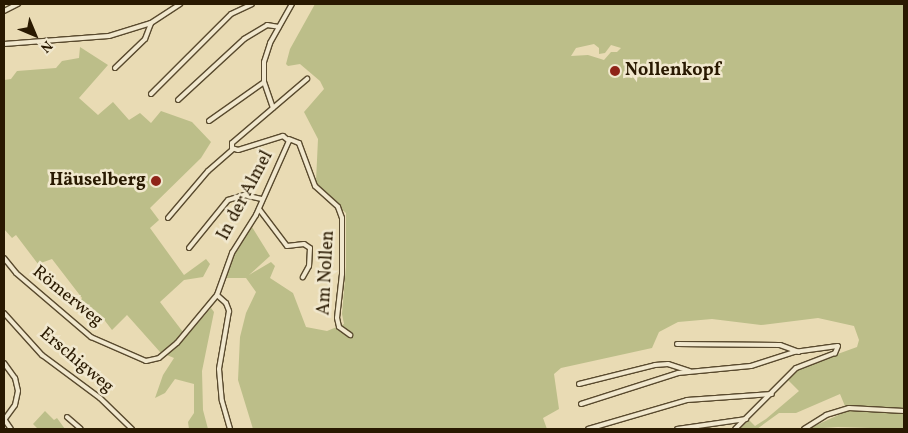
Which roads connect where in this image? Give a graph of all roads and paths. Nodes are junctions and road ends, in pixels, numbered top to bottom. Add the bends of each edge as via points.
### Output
1 (18, 4) edge
2 (180, 4) edge
3 (252, 4) edge
4 (292, 4) edge
5 (4, 11) edge
6 (151, 23) junction
7 (279, 26) junction
8 (4, 44) edge
9 (115, 68) dead end
10 (307, 79) dead end
11 (264, 82) junction
12 (151, 94) dead end
13 (178, 100) dead end
14 (273, 108) junction
15 (209, 121) dead end
16 (289, 139) junction
17 (233, 149) junction
18 (262, 199) junction
19 (259, 209) junction
20 (168, 218) dead end
21 (189, 248) dead end
22 (4, 258) edge
23 (303, 277) dead end
24 (217, 295) junction
25 (4, 313) edge
26 (350, 335) dead end
27 (678, 344) dead end
28 (799, 352) junction
29 (4, 363) edge
30 (690, 371) junction
31 (579, 384) dead end
32 (772, 394) junction
33 (581, 404) dead end
34 (904, 411) edge
35 (67, 417) dead end
36 (746, 419) junction
37 (4, 420) edge
38 (11, 429) edge
39 (81, 429) edge
40 (132, 429) edge
41 (230, 429) edge
42 (588, 429) edge
43 (677, 429) edge
44 (734, 429) edge
45 (804, 429) edge

1 - 5 street
2 - 6 street
3 - 12 street via 231,14
4 - 7 street
6 - 8 street via 102,37
6 - 9 street via 146,38
7 - 11 street via 265,55
7 - 13 street via 267,25 244,40
10 - 14 street, In der Almel
11 - 14 street
11 - 15 street
14 - 17 street, In der Almel via 234,141
16 - 17 street, In der Almel via 283,136 247,148
16 - 18 street, In der Almel
16 - 26 street, Am Nollen via 299,143 315,186 335,204 342,218 342,274 337,318 339,327
17 - 20 street via 208,171
18 - 19 street, In der Almel
18 - 21 street via 244,195 228,200
19 - 23 street via 288,247 304,244 310,248 309,266
19 - 24 street, In der Almel via 232,253
22 - 24 street, Römerweg via 16,273 86,333 146,361 170,350
24 - 41 street via 226,304 228,312 219,369 222,401
25 - 40 street, Erschigweg via 42,355 100,398
27 - 28 street via 780,345
28 - 30 street via 751,366
28 - 32 street via 839,347 838,351 800,365
29 - 37 street via 15,378 18,391 15,405
30 - 31 street via 655,365
30 - 33 street
32 - 36 street
32 - 42 street via 686,400
34 - 45 street via 849,408 826,415
35 - 39 street
36 - 43 street
36 - 44 street
37 - 38 street

